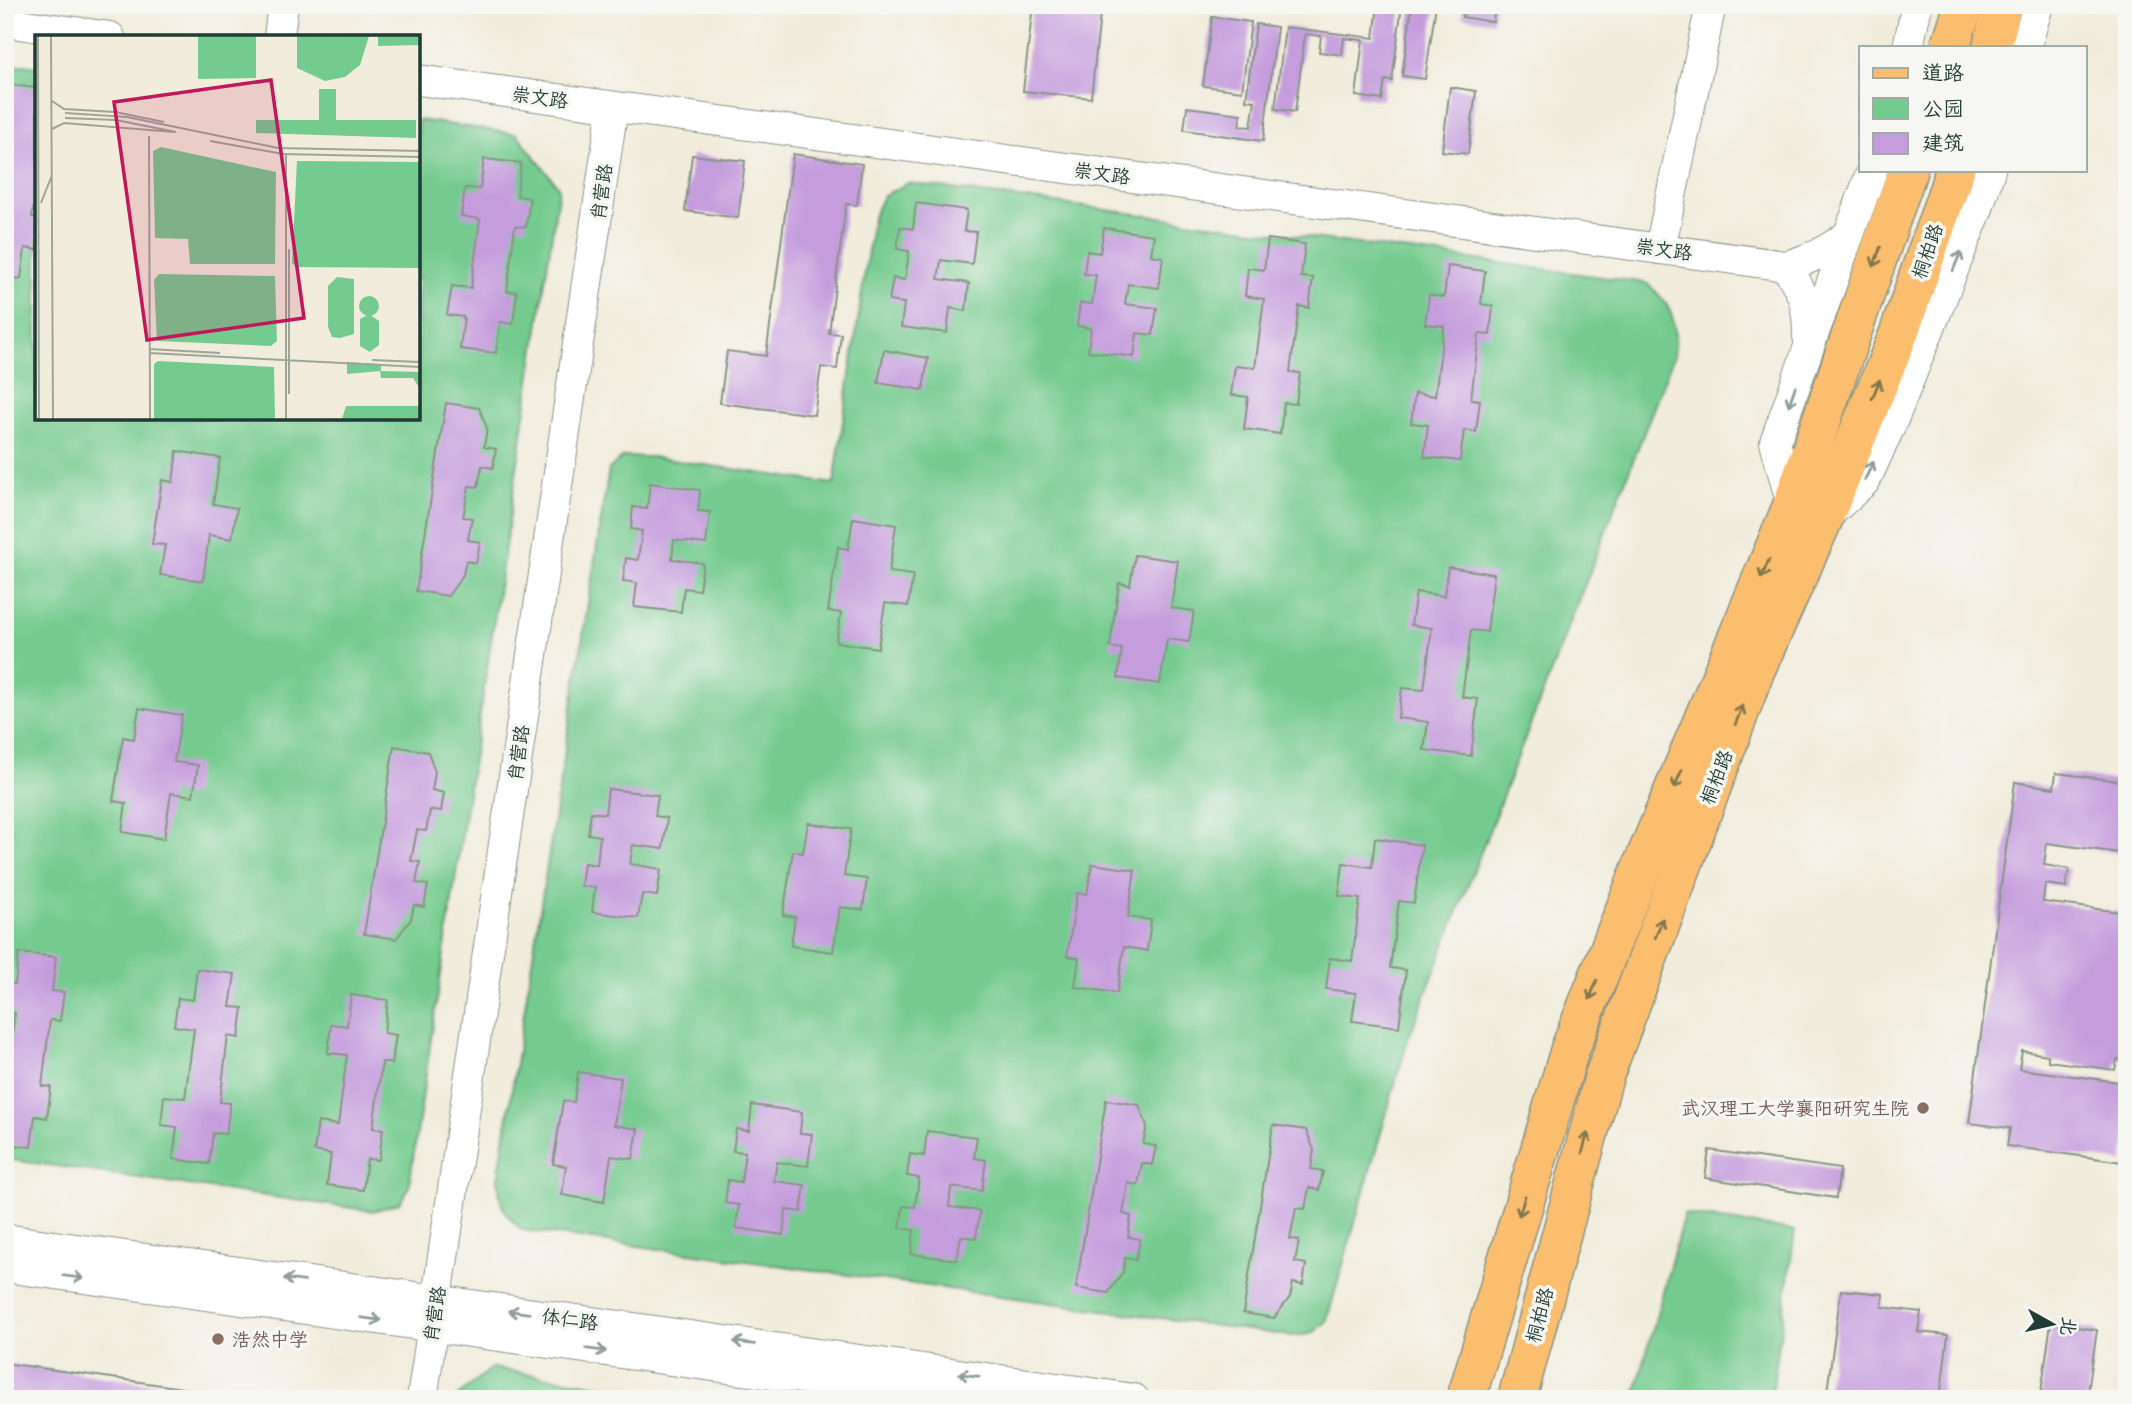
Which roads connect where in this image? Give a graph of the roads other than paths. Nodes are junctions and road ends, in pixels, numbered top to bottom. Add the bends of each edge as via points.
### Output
1 (283, 5) edge
2 (1711, 5) edge
3 (1917, 5) edge
4 (1964, 5) edge
5 (2002, 5) edge
6 (2038, 5) edge
7 (5, 22) edge
8 (96, 35) edge
9 (279, 35) edge
10 (1908, 46) edge
11 (1950, 46) edge
12 (1992, 46) edge
13 (2026, 46) edge
14 (420, 80) edge
15 (613, 107) junction
16 (1871, 172) edge
17 (1907, 172) edge
18 (1954, 172) edge
19 (1989, 172) edge
20 (1849, 234) junction
21 (1660, 249) junction
22 (1786, 266) junction
23 (1809, 348) junction
24 (1807, 513) junction
25 (5, 1239) edge
26 (5, 1267) edge
27 (434, 1314) junction
28 (422, 1399) edge
29 (951, 1399) edge
30 (1134, 1399) edge
31 (1466, 1399) edge
32 (1517, 1399) edge

1 - 9 street
2 - 21 street
3 - 10 street
4 - 11 main road
5 - 12 main road
6 - 13 street
7 - 8 street
14 - 15 street, 崇文路
15 - 21 street, 崇文路
15 - 27 street, 肖营路
16 - 20 street
17 -> 24 main road, 桐柏路
24 -> 18 main road, 桐柏路 via 1899,333
24 -> 19 street via 1865,481
20 - 22 street via 1809,260
20 - 23 street
21 - 22 street, 崇文路
22 - 23 street via 1808,310
23 -> 24 street via 1775,442
24 -> 31 main road via 1642,866 1570,1049
32 -> 24 main road, 桐柏路 via 1604,1076 1755,671
27 -> 25 street, 体仁路
26 -> 27 street, 体仁路
27 - 28 street, 肖营路
27 -> 29 street, 体仁路
30 -> 27 street, 体仁路

